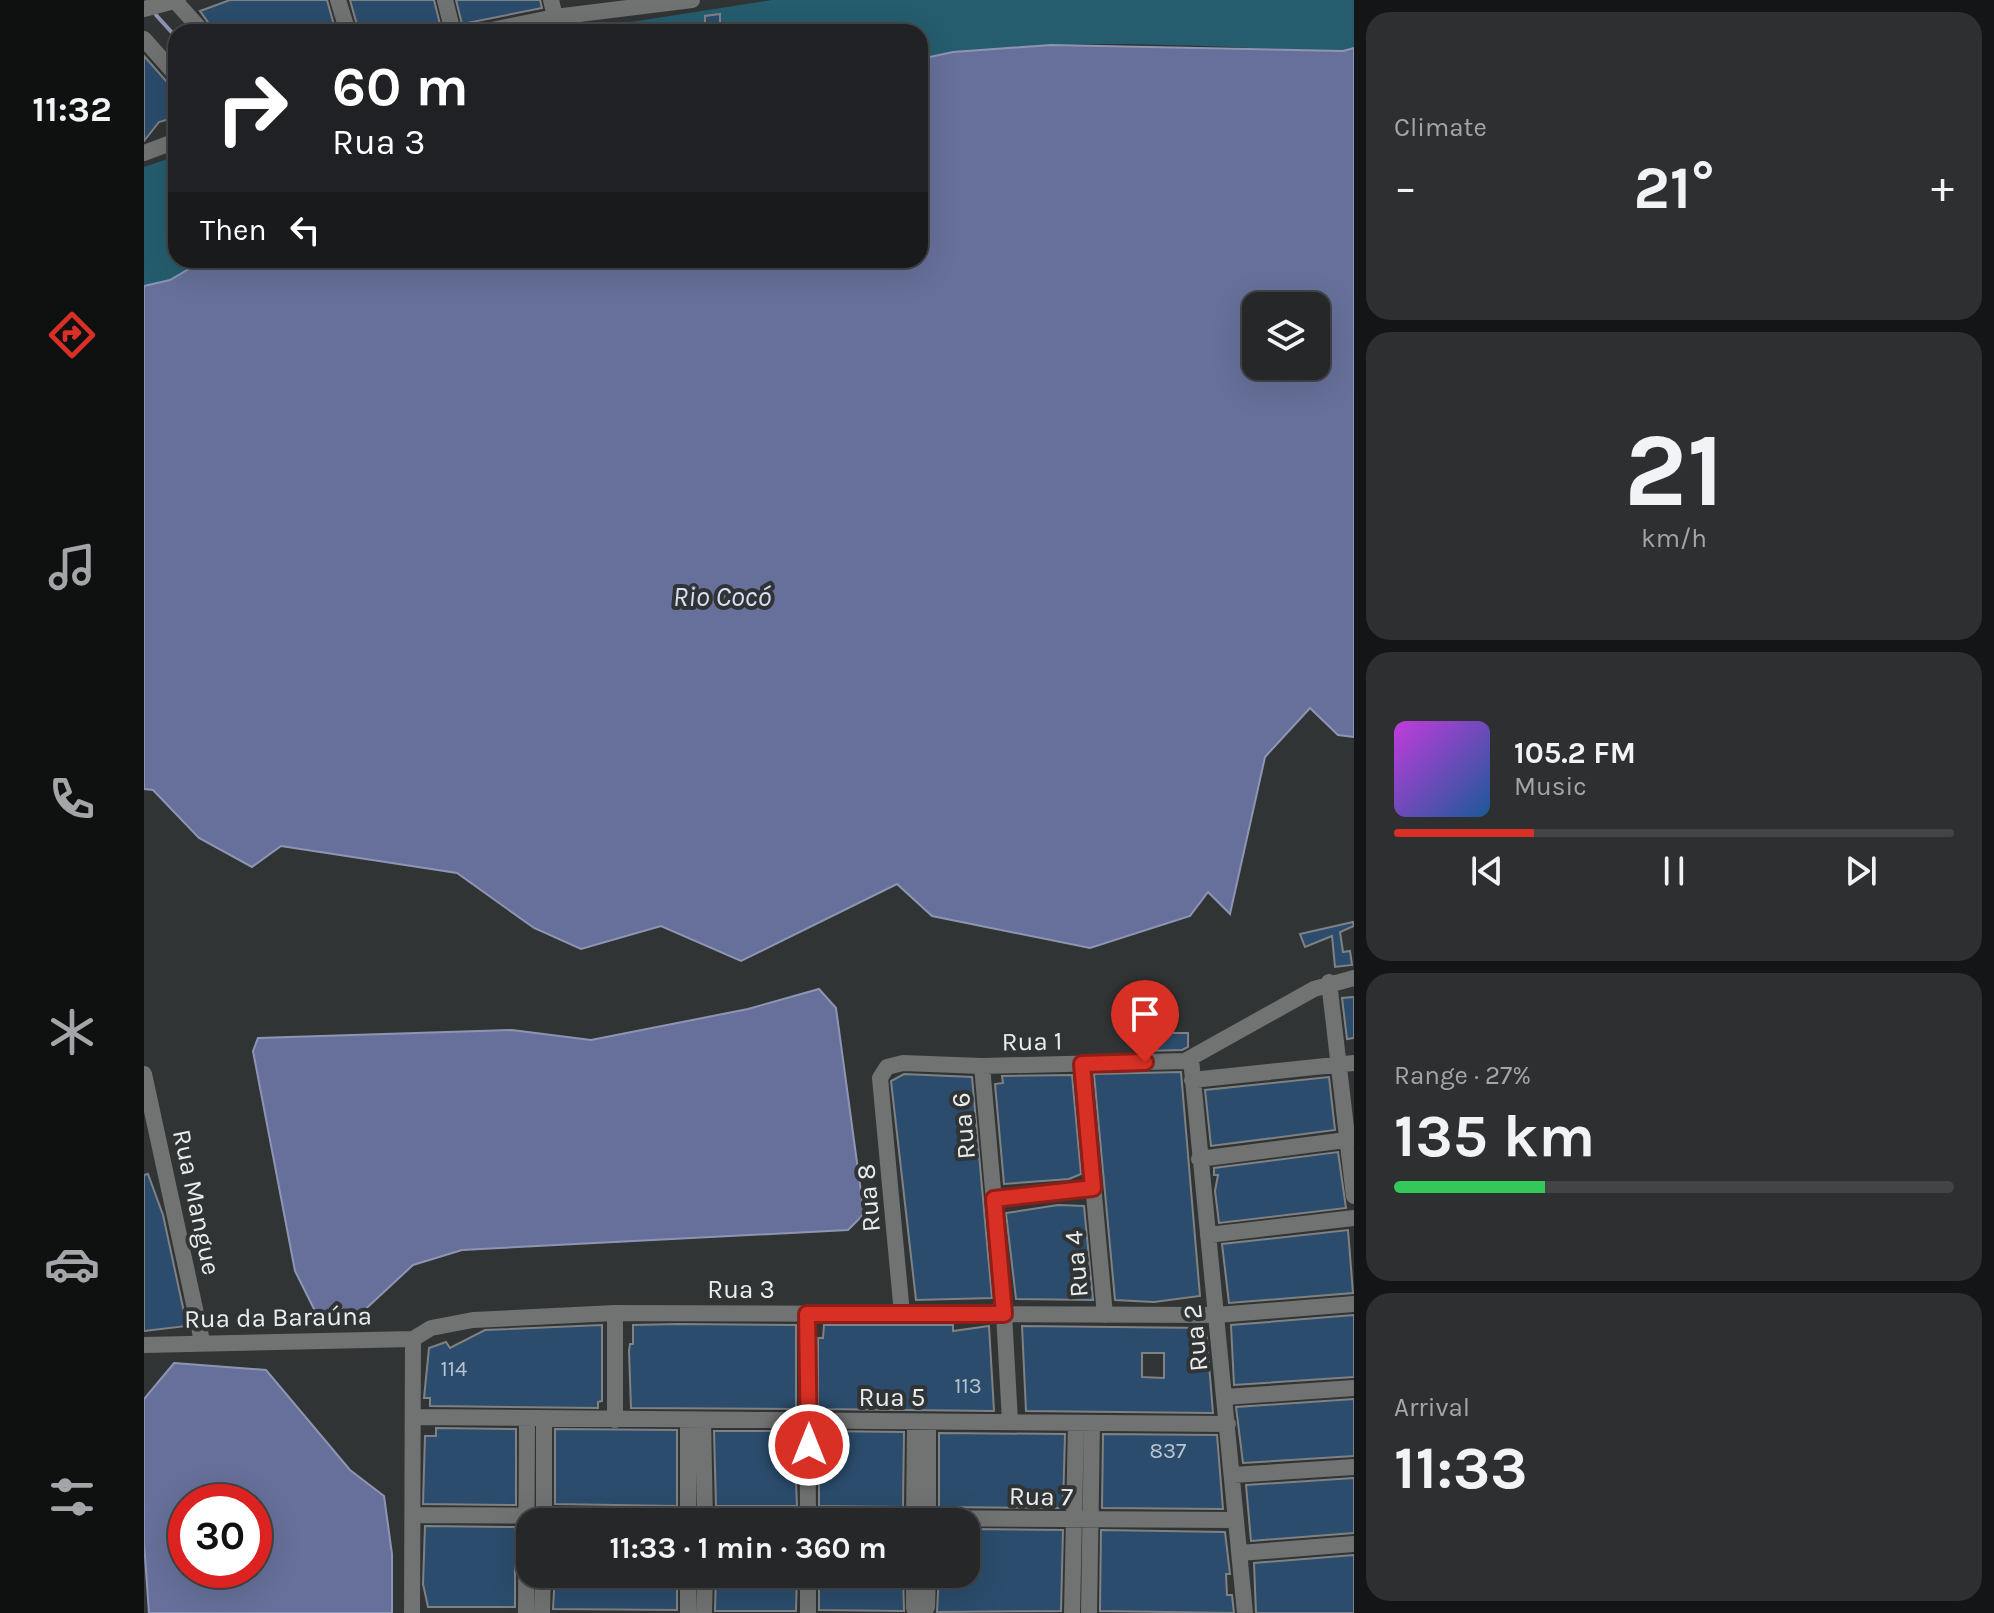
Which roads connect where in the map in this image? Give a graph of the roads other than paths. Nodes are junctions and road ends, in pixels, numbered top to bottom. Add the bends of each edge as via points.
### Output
1 (176, 0) edge
2 (338, 0) edge
3 (445, 0) edge
4 (551, 0) edge
5 (692, 0) edge
6 (656, 3) edge
7 (144, 9) edge
8 (555, 17) junction
9 (196, 24) edge
10 (346, 24) edge
11 (451, 24) edge
12 (521, 24) edge
13 (144, 39) edge
14 (168, 66) edge
15 (168, 144) edge
16 (144, 153) edge
17 (1354, 978) edge
18 (1329, 982) junction
19 (1191, 1059) junction
20 (1082, 1064) junction
21 (1347, 1064) edge
22 (982, 1066) junction
23 (144, 1074) edge
24 (880, 1078) joint
25 (1192, 1080) junction
26 (1351, 1139) edge
27 (1199, 1159) junction
28 (1093, 1188) junction
29 (1354, 1196) edge
30 (994, 1199) junction
31 (1354, 1218) edge
32 (1208, 1235) junction
33 (1354, 1304) edge
34 (615, 1313) junction
35 (807, 1314) junction
36 (902, 1314) junction
37 (1004, 1314) junction
38 (1105, 1315) junction
39 (1217, 1315) junction
40 (413, 1339) junction
41 (202, 1341) junction
42 (144, 1345) edge
43 (1354, 1388) edge
44 (1225, 1397) junction
45 (413, 1417) junction
46 (536, 1420) junction
47 (615, 1420) junction
48 (696, 1420) junction
49 (809, 1421) junction
50 (1010, 1421) junction
51 (922, 1422) junction
52 (1084, 1424) junction
53 (1228, 1424) junction
54 (1354, 1467) edge
55 (1233, 1475) junction
56 (539, 1508) edge
57 (696, 1508) edge
58 (808, 1508) edge
59 (920, 1508) edge
60 (413, 1515) junction
61 (516, 1517) edge
62 (980, 1520) edge
63 (1236, 1520) junction
64 (1083, 1521) junction
65 (1354, 1544) edge
66 (1240, 1553) junction
67 (529, 1588) edge
68 (543, 1588) edge
69 (688, 1588) edge
70 (705, 1588) edge
71 (808, 1588) edge
72 (914, 1588) edge
73 (928, 1588) edge
74 (412, 1613) edge
75 (526, 1613) edge
76 (542, 1613) edge
77 (688, 1613) edge
78 (704, 1613) edge
79 (808, 1613) edge
80 (917, 1613) edge
81 (924, 1613) edge
82 (1072, 1613) edge
83 (1089, 1613) edge
84 (1245, 1613) edge

1 - 7 street
1 - 9 street
2 - 10 street
3 - 11 street
4 - 8 street
5 - 6 street
6 - 8 street
8 - 12 street
13 - 14 street
15 - 16 street
17 - 18 street
18 - 19 street
18 - 21 street
19 - 20 street, Rua 1
19 - 25 street, Rua 2
20 - 22 street, Rua 1
20 - 28 street, Rua 4
21 - 25 street
21 - 26 street
22 - 24 street, Rua 1 via 903,1063 887,1067
22 - 30 street, Rua 6
23 - 41 street, Rua Mangue
24 - 36 street, Rua 8
25 - 27 street, Rua 2
26 - 27 street
26 - 29 street
27 - 32 street, Rua 2
28 - 30 street
28 - 38 street, Rua 4
30 - 37 street, Rua 6
31 - 32 street
32 - 39 street, Rua 2
33 - 39 street, Rua 3
34 - 35 street, Rua 3
34 - 40 street, Rua 3 via 473,1320 431,1328
34 - 47 street
35 - 36 street, Rua 3
35 - 49 street
36 - 37 street, Rua 3
37 - 38 street, Rua 3
37 - 50 street, Rua 6
38 - 39 street, Rua 3
39 - 44 street, Rua 2
40 - 41 street, Rua da Baraúna
40 - 45 street
41 - 42 street, Rua da Baraúna
43 - 44 street
44 - 53 street, Rua 2
45 - 46 street, Rua 5
45 - 60 street
46 - 47 street, Rua 5
46 - 56 street
47 - 48 street, Rua 5
48 - 49 street, Rua 5
48 - 57 street
49 - 51 street, Rua 5
49 - 58 street
50 - 51 street, Rua 5
50 - 52 street, Rua 5
51 - 59 street via 915,1428
52 - 53 street, Rua 5
52 - 64 street
53 - 55 street, Rua 2
54 - 55 street
55 - 63 street, Rua 2
60 - 61 street, Rua 7
60 - 74 street
62 - 64 street, Rua 7
63 - 64 street, Rua 7
63 - 66 street, Rua 2
64 - 82 street
64 - 83 street
65 - 66 street
66 - 84 street, Rua 2
67 - 75 street
68 - 76 street
69 - 77 street
70 - 78 street
71 - 79 street
72 - 80 street
73 - 81 street

